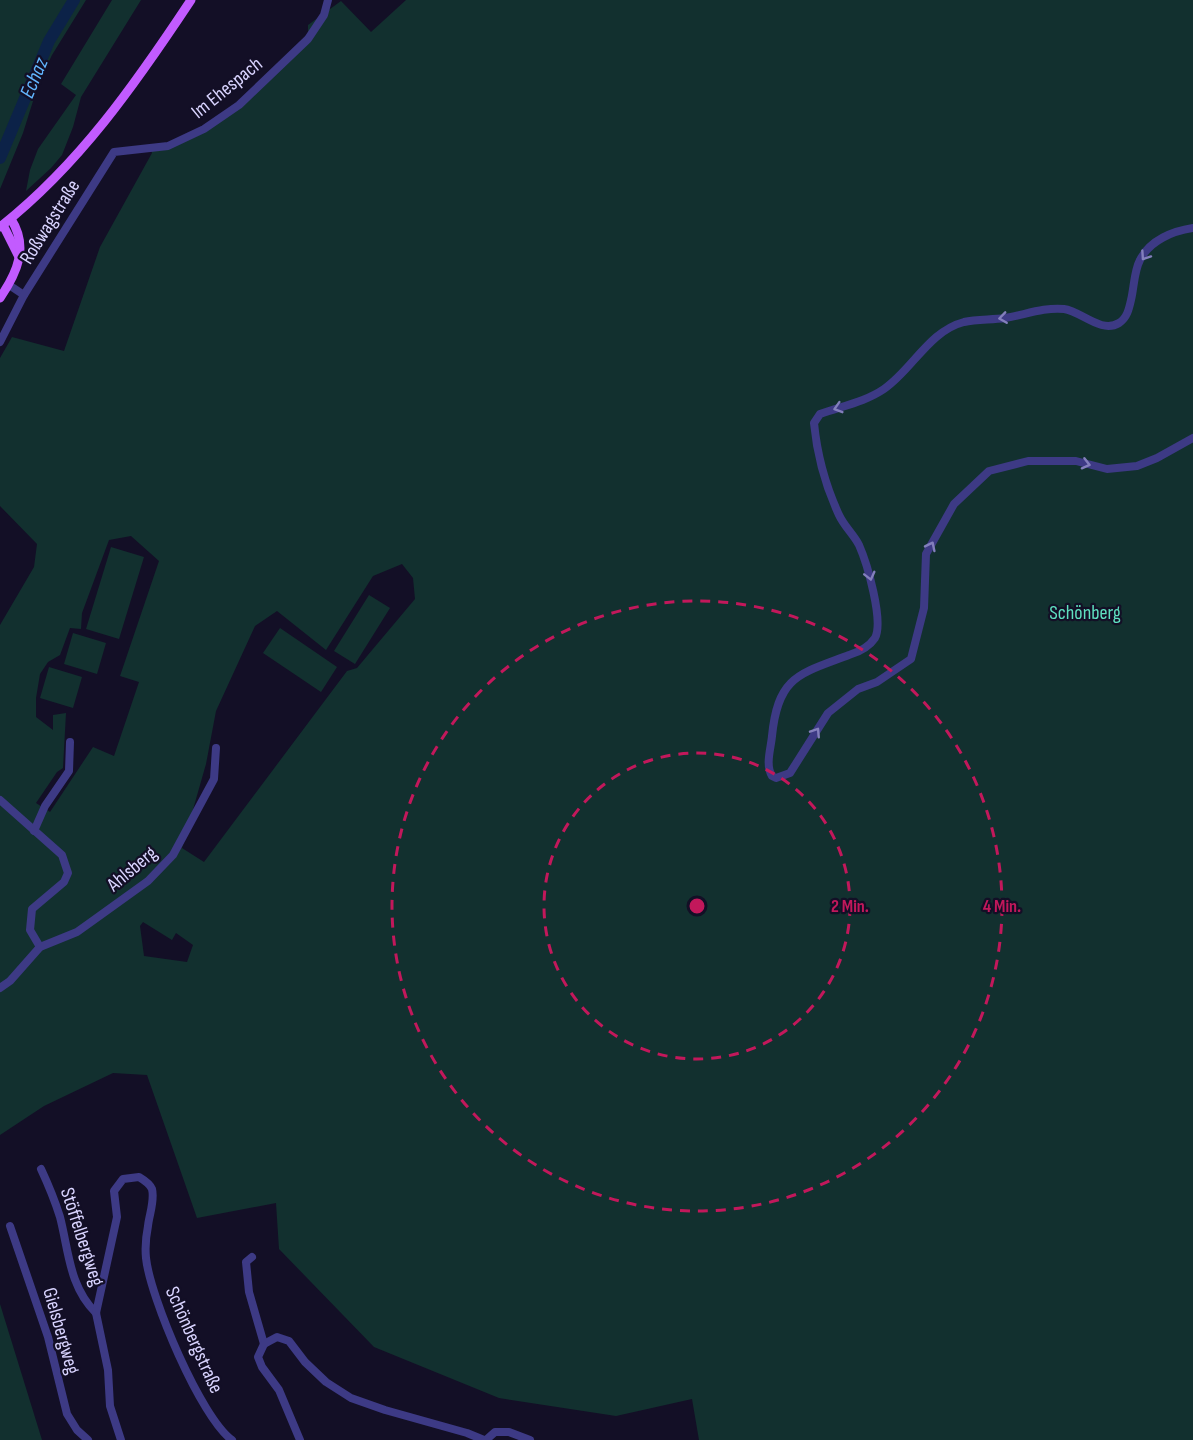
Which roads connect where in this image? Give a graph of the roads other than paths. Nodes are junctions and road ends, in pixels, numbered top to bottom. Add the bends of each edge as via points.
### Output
1 (191, 0) edge
2 (328, 0) edge
3 (114, 152) joint
4 (11, 219) junction
5 (1, 226) edge
6 (1193, 228) edge
7 (0, 240) edge
8 (12, 242) junction
9 (19, 257) junction
10 (9, 285) junction
11 (24, 295) junction
12 (0, 298) edge
13 (0, 342) edge
14 (1193, 438) edge
15 (70, 742) dead end
16 (216, 748) dead end
17 (0, 800) edge
18 (34, 831) junction
19 (40, 947) junction
20 (0, 988) edge
21 (41, 1168) dead end
22 (10, 1226) dead end
23 (252, 1257) dead end
24 (96, 1313) junction
25 (264, 1344) junction
26 (88, 1440) edge
27 (121, 1440) edge
28 (232, 1440) edge
29 (300, 1440) edge
30 (485, 1440) edge
31 (530, 1440) edge

1 - 4 main road via 86,145
2 - 3 street, Im Ehespach via 324,15 308,39 239,105 204,129 168,146
3 - 11 street, Roßwagstraße
4 - 5 main road
4 - 9 main road via 19,235
5 - 8 main road
6 -> 14 street via 1176,231 1146,252 1140,260 1129,311 1113,327 1062,309 966,322 939,336 886,388 865,400 820,414 814,423 823,469 840,517 859,544 870,575 878,629 862,650 807,671 788,685 774,722 770,772 776,778 790,773 828,713 858,689 877,682 911,659 924,608 926,554 954,504 989,471 1028,461 1076,461 1107,469 1137,466
7 - 8 main road
8 - 9 main road
9 - 10 main road
10 - 11 street
10 - 12 main road
11 - 13 street, Roßwagstraße
15 - 18 street via 69,771 45,806
16 - 19 street, Ahlsberg via 214,779 173,855 148,881 77,932
17 - 18 street
18 - 19 street via 62,855 68,873 64,882 32,909 30,930
19 - 20 street
21 - 24 street, Stöffelbergweg via 59,1215 75,1282
22 - 26 street, Gielsbergweg via 48,1337 67,1414
23 - 25 street via 246,1262 249,1292
24 - 27 street, Schönbergstraße via 108,1370 110,1406
24 - 28 street, Schönbergstraße via 117,1217 114,1191 123,1179 139,1177 151,1187 153,1197 146,1257 158,1305 208,1412 216,1426
25 - 29 street via 258,1357 279,1390
25 - 30 street via 276,1337 289,1341 326,1382 351,1398
30 - 31 street via 495,1432 509,1432

